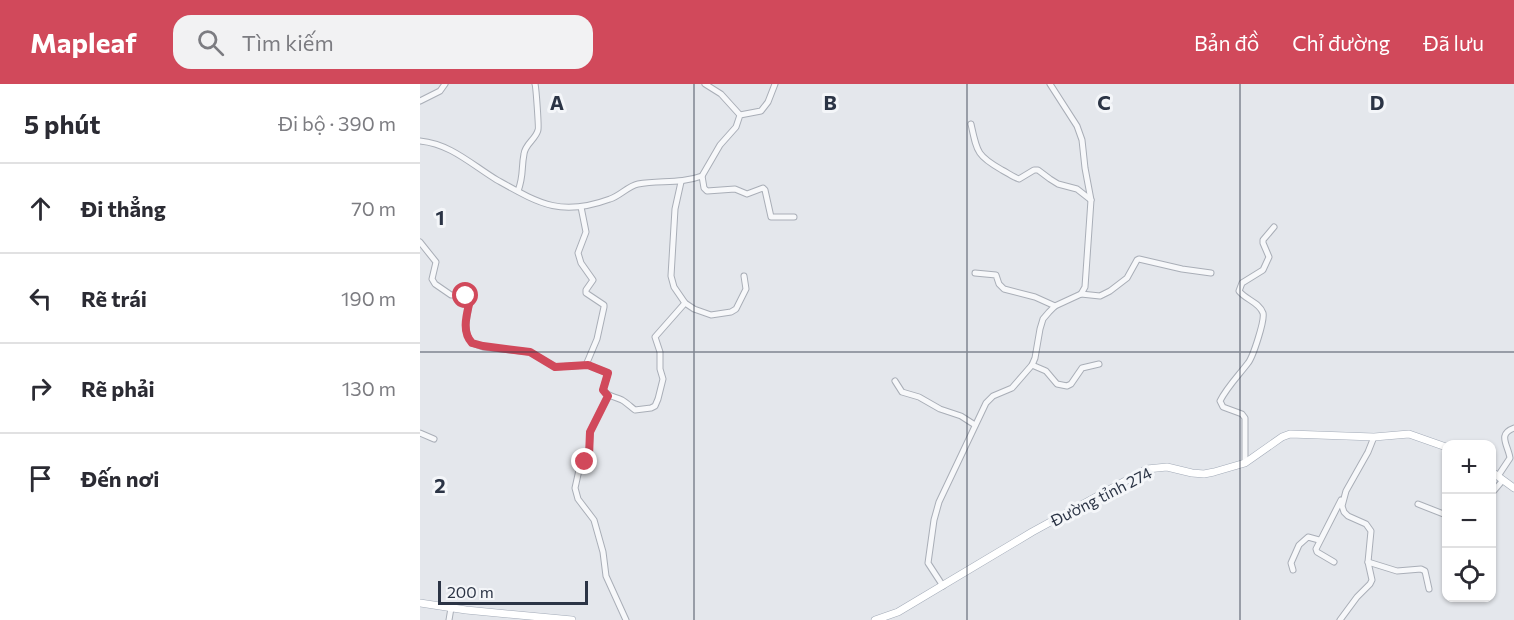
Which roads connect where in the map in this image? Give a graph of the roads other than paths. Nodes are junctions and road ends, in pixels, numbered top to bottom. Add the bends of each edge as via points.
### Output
1 (445, 84) edge
2 (535, 84) edge
3 (705, 84) edge
4 (775, 84) edge
5 (1050, 84) edge
6 (420, 101) edge
7 (740, 115) junction
8 (971, 124) dead end
9 (420, 141) edge
10 (702, 176) junction
11 (681, 182) junction
12 (518, 191) junction
13 (1091, 200) junction
14 (581, 207) junction
15 (794, 217) dead end
16 (1274, 226) dead end
17 (420, 242) edge
18 (975, 273) dead end
19 (1211, 273) dead end
20 (744, 276) dead end
21 (1081, 294) junction
22 (685, 303) junction
23 (1055, 306) junction
24 (1099, 364) dead end
25 (586, 365) junction
26 (1032, 365) junction
27 (895, 381) dead end
28 (608, 396) junction
29 (975, 425) junction
30 (1514, 428) edge
31 (420, 433) edge
32 (1374, 437) junction
33 (434, 440) dead end
34 (1442, 446) edge
35 (1245, 463) junction
36 (1497, 476) edge
37 (1514, 488) edge
38 (1346, 491) junction
39 (1418, 504) dead end
40 (1442, 513) edge
41 (1320, 540) junction
42 (1334, 562) dead end
43 (1368, 562) junction
44 (1293, 570) dead end
45 (943, 586) junction
46 (1428, 589) dead end
47 (420, 603) edge
48 (451, 608) junction
49 (449, 620) edge
50 (572, 620) edge
51 (626, 620) edge
52 (875, 620) edge
53 (1340, 620) edge

1 - 6 street
2 - 12 street via 538,131 524,151
3 - 7 street
4 - 7 street via 763,109
5 - 13 street via 1080,134
7 - 10 street
8 - 13 street via 976,147 991,164 1019,179 1038,170
9 - 12 street via 454,151
10 - 11 street
10 - 15 street via 708,191 735,189 747,194 763,188 771,217
11 - 14 street via 635,185 612,198
11 - 22 street via 675,209 671,276
12 - 14 street via 547,205
13 - 21 street via 1085,288
14 - 25 street via 586,232 578,253 593,280 586,293 604,305 597,339
16 - 35 street via 1263,240 1269,257 1263,270 1242,283 1239,291 1258,306 1263,321 1249,361 1220,401 1223,407 1245,416
17 - 25 street via 436,262 432,279 435,284 451,295 469,297 465,321 472,343 530,352 555,367
18 - 23 street via 996,275 1004,289
19 - 21 street via 1139,259 1127,278 1110,291 1100,296
20 - 22 street via 746,288 731,312 708,315
21 - 23 street
22 - 28 street via 655,337 663,379 655,406 635,410
23 - 26 street via 1043,319
24 - 26 street via 1082,368 1067,386 1057,384 1046,371
25 - 28 street via 608,373 603,390
26 - 29 street via 1012,388 989,399
27 - 29 street via 902,392
28 - 51 street via 590,432 589,456 579,470 575,488 578,499 594,520 606,576
29 - 45 street via 934,520 928,563
30 - 36 street via 1504,439 1510,458
31 - 33 street
32 - 34 main road, Đường tỉnh 274 via 1408,434
32 - 35 main road, Đường tỉnh 274 via 1290,434
32 - 38 street
35 - 45 main road, Đường tỉnh 274 via 1204,474 1167,467 1147,469
36 - 37 main road
38 - 41 street
38 - 43 street via 1344,512 1371,531
39 - 40 street
41 - 42 street via 1317,552
41 - 44 street via 1308,537 1300,542 1291,562
43 - 46 street via 1397,572 1421,569 1425,571
43 - 53 street via 1370,584
45 - 52 main road, Đường tỉnh 274 via 898,612
47 - 48 main road
48 - 49 street
48 - 50 main road

